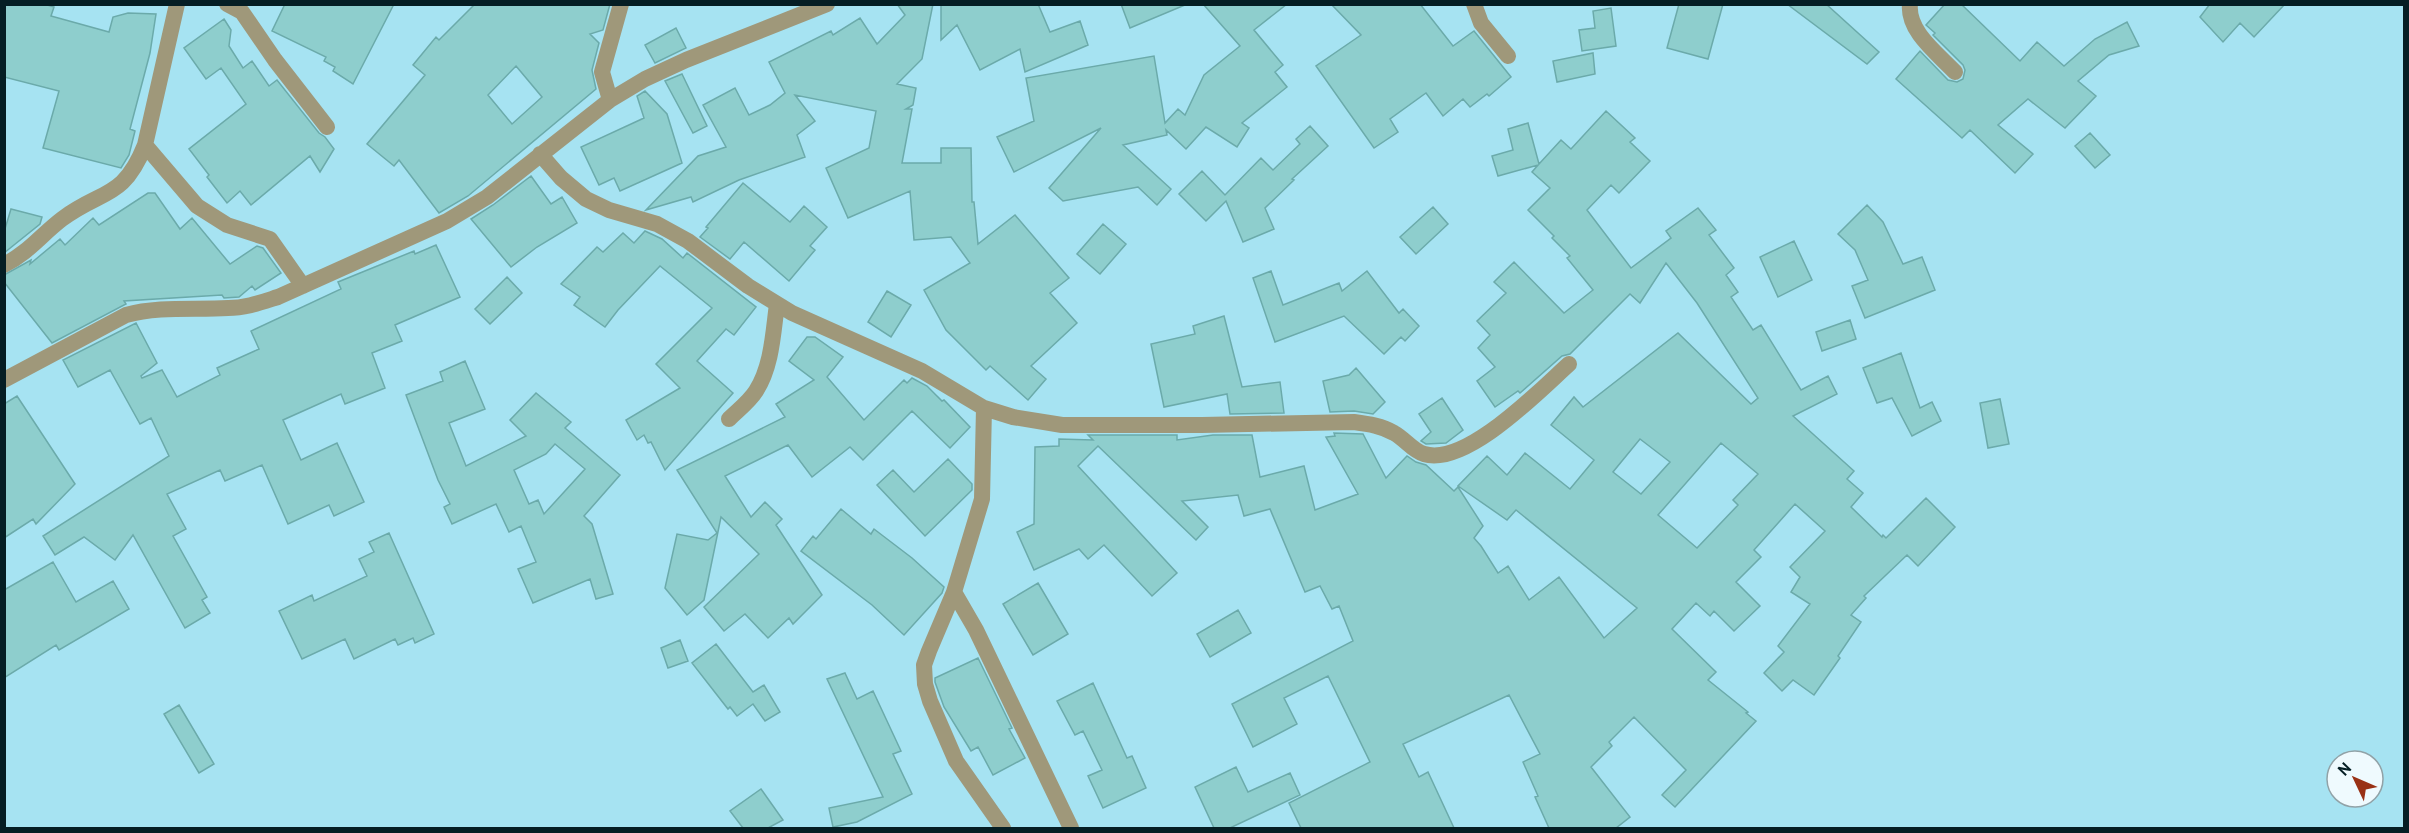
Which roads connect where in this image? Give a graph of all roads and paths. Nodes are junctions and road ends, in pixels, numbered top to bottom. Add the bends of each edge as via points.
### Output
1 (177, 4) edge
2 (227, 4) edge
3 (621, 4) edge
4 (827, 4) edge
5 (1474, 4) edge
6 (1910, 4) edge
7 (1508, 56) dead end
8 (1954, 72) dead end
9 (610, 100) junction
10 (327, 127) dead end
11 (145, 145) junction
12 (540, 154) junction
13 (4, 265) edge
14 (303, 286) junction
15 (777, 304) junction
16 (1569, 364) dead end
17 (4, 380) edge
18 (984, 408) junction
19 (729, 419) dead end
20 (954, 592) junction
21 (1003, 828) edge
22 (1071, 828) edge

1 - 11 street
2 - 10 street via 242,12
3 - 9 street via 602,72
4 - 9 street via 686,60
5 - 7 street via 1481,22
6 - 8 street via 1910,18 1919,34
9 - 12 street
11 - 13 street via 126,180 65,217 33,247
11 - 14 street via 197,206 227,225 270,239
12 - 14 street via 486,197 447,221
12 - 15 street via 586,199 657,224
14 - 17 street via 252,305 126,315
15 - 18 street via 922,371
15 - 19 street via 763,376 756,392
16 - 18 street via 1507,420 1479,439 1442,456 1424,454 1376,425 1354,422 1062,425
18 - 20 street via 982,499
20 - 21 street via 924,665 925,684 956,761
20 - 22 street

